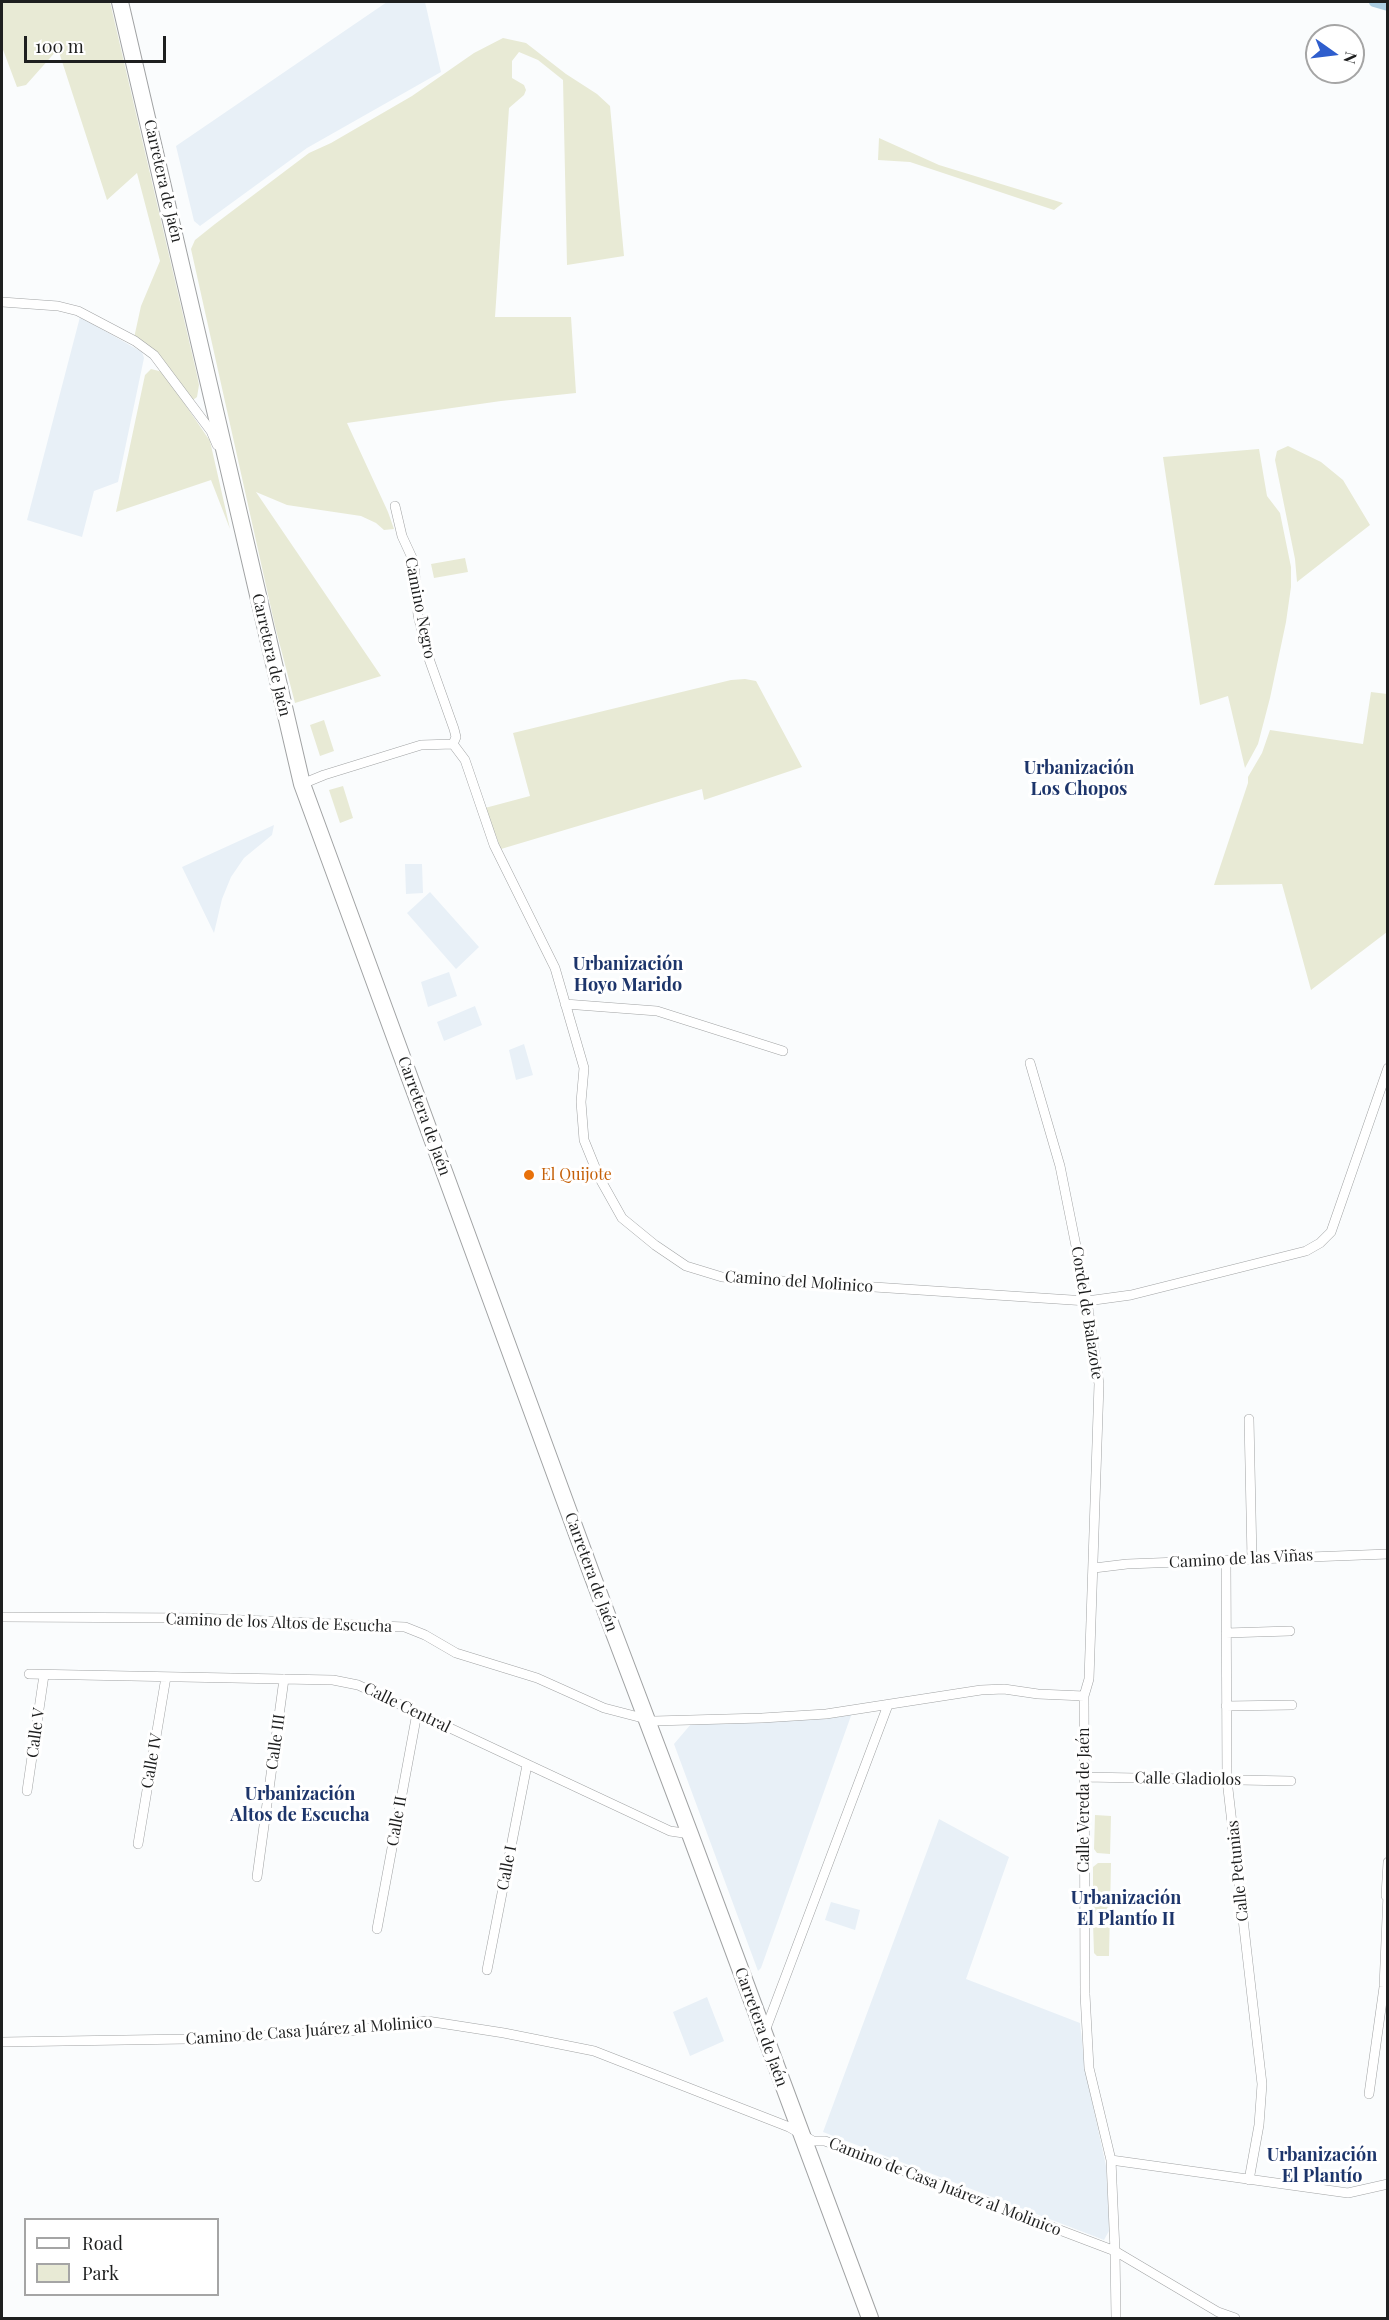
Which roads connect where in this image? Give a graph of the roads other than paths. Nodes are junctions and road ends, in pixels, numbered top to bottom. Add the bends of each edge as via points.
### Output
1 (120, 2) edge
2 (2, 302) edge
3 (228, 470) junction
4 (395, 506) dead end
5 (453, 744) junction
6 (302, 784) junction
7 (566, 1004) junction
8 (783, 1052) dead end
9 (1030, 1063) dead end
10 (1388, 1068) edge
11 (1087, 1301) junction
12 (1249, 1419) dead end
13 (1388, 1554) edge
14 (1252, 1559) junction
15 (1226, 1560) junction
16 (1094, 1568) junction
17 (2, 1617) edge
18 (1290, 1631) dead end
19 (1226, 1633) junction
20 (29, 1674) dead end
21 (44, 1675) junction
22 (166, 1677) junction
23 (285, 1679) junction
24 (1084, 1696) junction
25 (888, 1705) junction
26 (1292, 1705) dead end
27 (1226, 1706) junction
28 (417, 1713) junction
29 (646, 1719) junction
30 (527, 1766) junction
31 (1084, 1777) junction
32 (1227, 1779) junction
33 (1291, 1781) dead end
34 (27, 1791) dead end
35 (690, 1834) junction
36 (138, 1844) dead end
37 (1388, 1863) edge
38 (257, 1877) dead end
39 (1387, 1895) edge
40 (377, 1929) dead end
41 (487, 1970) dead end
42 (1386, 1987) edge
43 (764, 2034) junction
44 (2, 2042) edge
45 (1369, 2094) dead end
46 (807, 2138) junction
47 (1111, 2160) junction
48 (1249, 2180) junction
49 (1388, 2184) edge
50 (1115, 2251) junction
51 (870, 2319) edge
52 (1116, 2319) edge
53 (1235, 2319) edge

1 - 3 highway, Carretera de Jaén
2 - 3 street via 78,310 154,355 211,431
3 - 6 highway, Carretera de Jaén
4 - 5 street, Camino Negro via 402,536 414,562 418,615 454,729
5 - 6 street via 421,745
5 - 7 street, Camino del Molinico via 465,760 495,845 555,968
6 - 29 highway, Carretera de Jaén
7 - 8 street via 657,1011
7 - 11 street, Camino del Molinico via 584,1068 584,1140 599,1178 622,1218 686,1266 722,1277
9 - 11 street, Cordel de Balazote via 1060,1166
10 - 11 street, Camino del Molinico via 1337,1216 1320,1243 1306,1251 1143,1292
11 - 16 street, Cordel de Balazote via 1099,1384
12 - 14 street
13 - 14 street, Camino de las Viñas
14 - 15 street, Camino de las Viñas
15 - 16 street, Camino de las Viñas
15 - 19 street, Calle Petunias
16 - 24 street, Calle Vereda de Jaén via 1089,1679
17 - 29 street, Camino de los Altos de Escucha via 196,1618 405,1627 456,1653 537,1678 604,1708
18 - 19 street
19 - 27 street, Calle Petunias
20 - 21 street, Calle Central
21 - 22 street, Calle Central
21 - 34 street, Calle V
22 - 23 street, Calle Central
22 - 36 street, Calle IV
23 - 28 street, Calle Central via 358,1685
23 - 38 street, Calle III
24 - 25 street, Camino de los Altos de Escucha via 981,1689
24 - 31 street, Calle Vereda de Jaén
25 - 29 street, Camino de los Altos de Escucha via 762,1718
25 - 43 street
26 - 27 street
27 - 32 street, Calle Petunias
28 - 30 street, Calle Central
28 - 40 street, Calle II
29 - 35 highway, Carretera de Jaén
30 - 35 street, Calle Central via 670,1831
30 - 41 street, Calle I
31 - 32 street, Calle Gladiolos
31 - 47 street, Calle Vereda de Jaén via 1089,2068
32 - 33 street, Calle Gladiolos
32 - 48 street, Calle Petunias via 1262,2084
35 - 43 highway, Carretera de Jaén
37 - 39 street
39 - 42 street
42 - 45 street
43 - 46 highway, Carretera de Jaén
44 - 46 street, Camino de Casa Juárez al Molinico via 338,2032 427,2021 594,2051 789,2127
46 - 50 street, Camino de Casa Juárez al Molinico via 825,2141
46 - 51 highway, Carretera de Jaén via 825,2200
47 - 48 street
47 - 50 street, Calle Vereda de Jaén
48 - 49 street via 1348,2193
50 - 52 street, Calle Vereda de Jaén
50 - 53 street, Camino de Casa Juárez al Molinico

